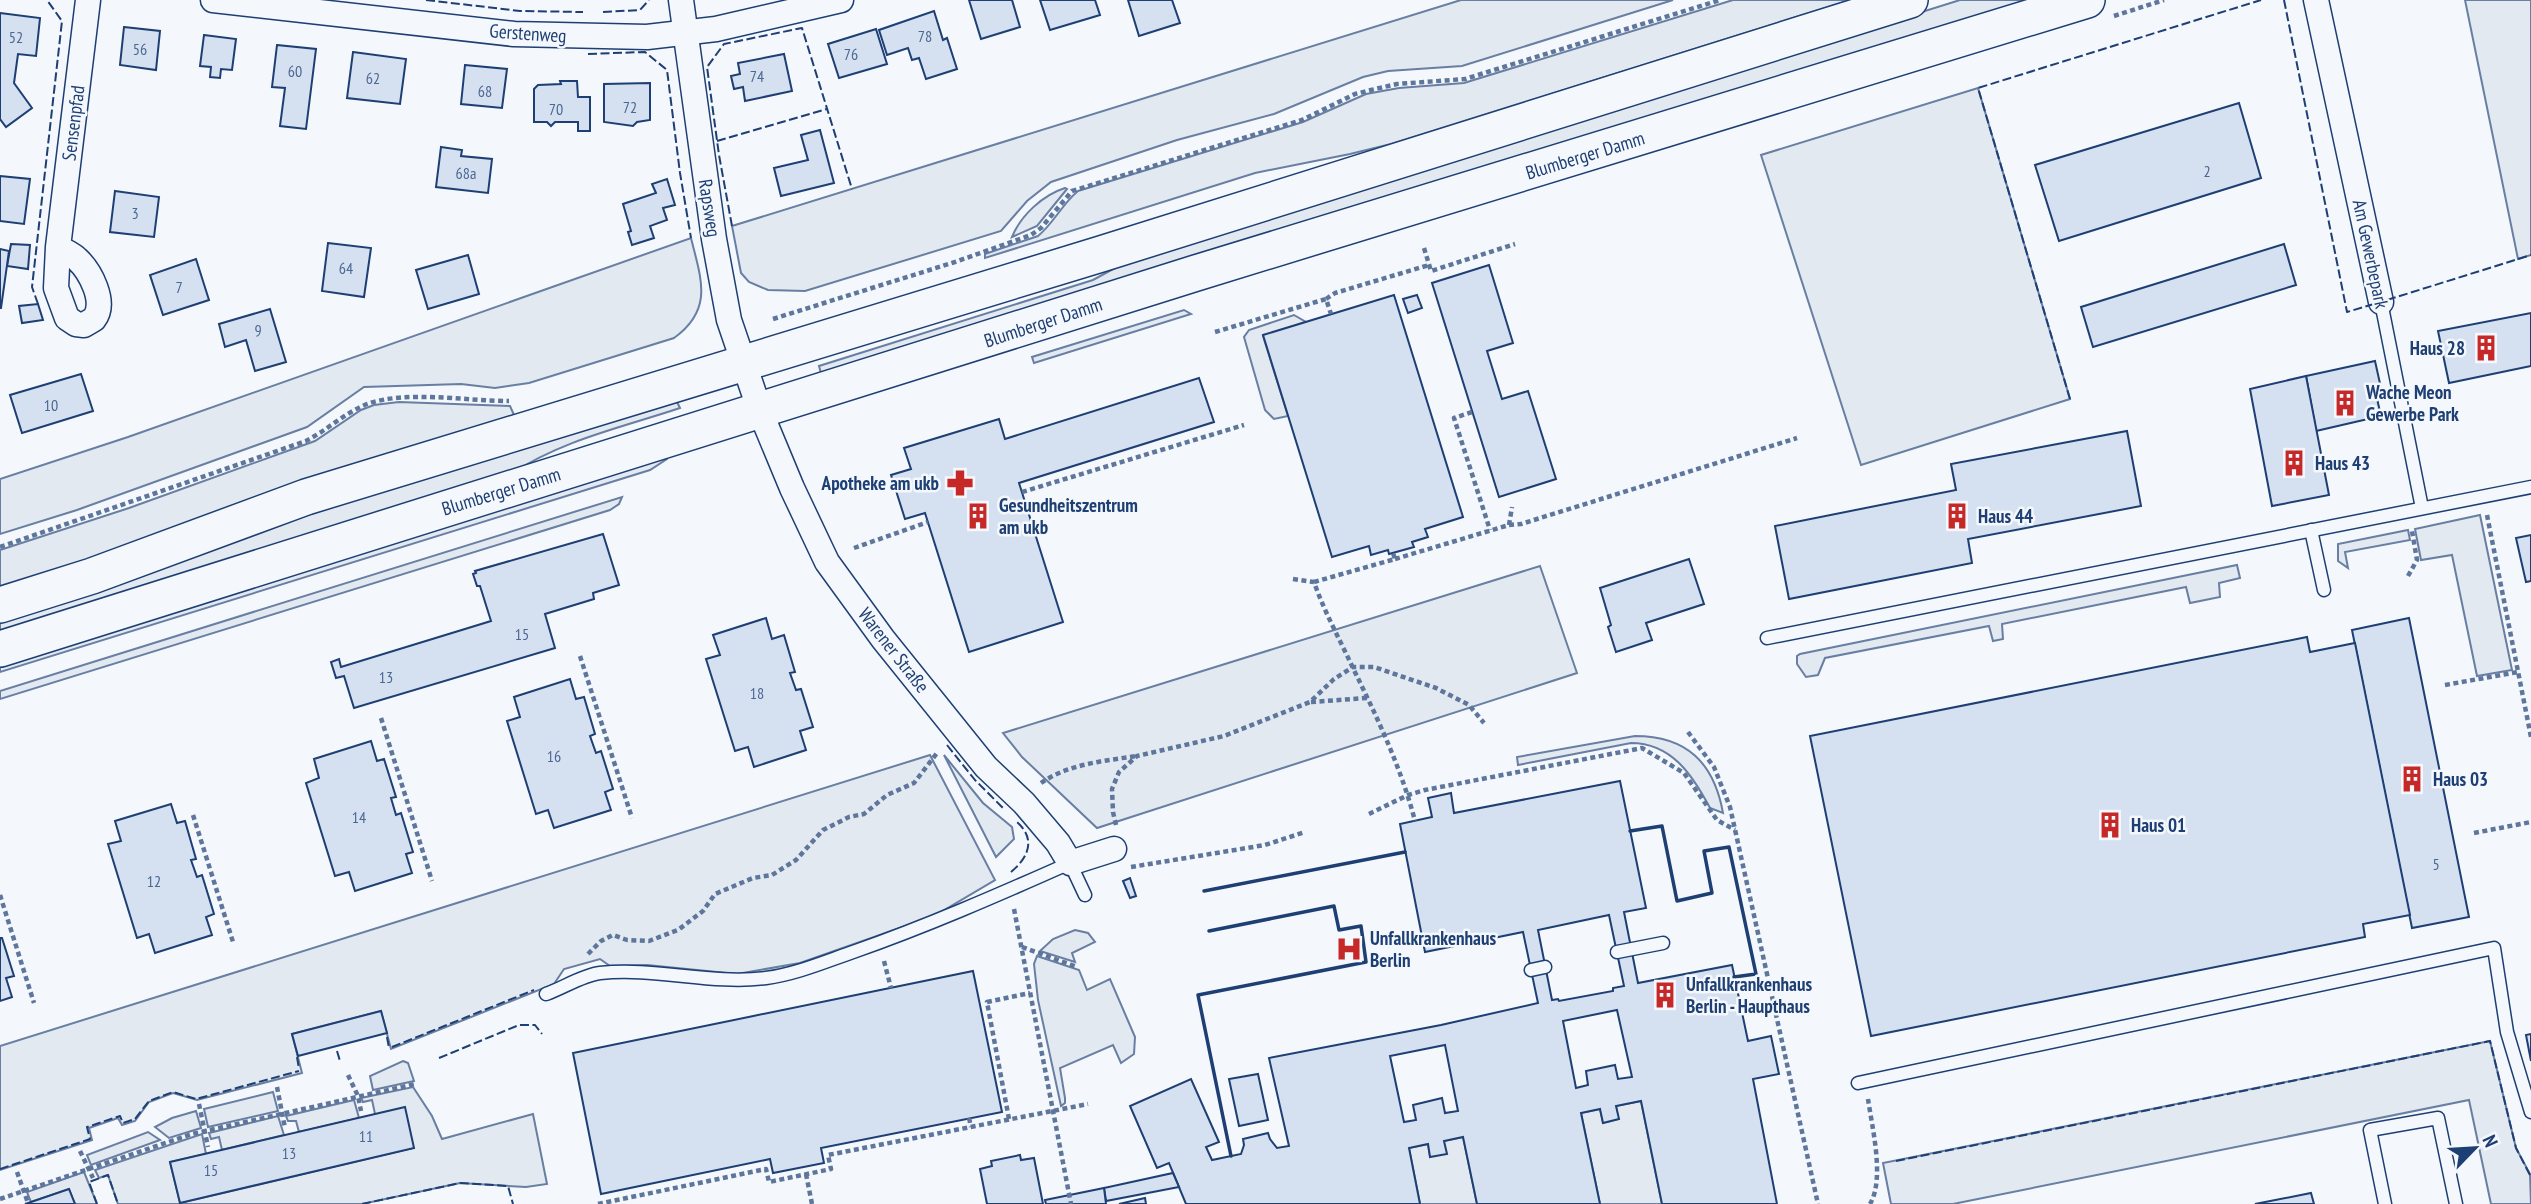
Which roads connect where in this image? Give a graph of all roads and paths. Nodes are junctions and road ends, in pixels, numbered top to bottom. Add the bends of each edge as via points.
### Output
1 (88, 0) edge
2 (213, 0) edge
3 (681, 0) edge
4 (841, 0) edge
5 (1720, 0) edge
6 (1910, 0) edge
7 (2087, 0) edge
8 (2316, 0) edge
9 (684, 34) junction
10 (1515, 244) dead end
11 (58, 247) dead end
12 (1423, 248) dead end
13 (1429, 265) junction
14 (1326, 299) junction
15 (2381, 302) joint
16 (801, 309) dead end
17 (1331, 314) dead end
18 (1215, 332) dead end
19 (743, 363) junction
20 (519, 398) dead end
21 (760, 411) junction
22 (1472, 411) dead end
23 (1244, 425) dead end
24 (1797, 438) dead end
25 (2531, 487) edge
26 (1022, 492) dead end
27 (2483, 496) junction
28 (1512, 507) dead end
29 (2422, 508) junction
30 (2408, 511) junction
31 (928, 522) dead end
32 (1509, 525) junction
33 (1490, 530) junction
34 (2311, 530) junction
35 (0, 547) edge
36 (854, 548) dead end
37 (2408, 576) dead end
38 (1293, 579) dead end
39 (1314, 582) junction
40 (2324, 590) dead end
41 (0, 605) edge
42 (1767, 638) dead end
43 (0, 649) edge
44 (580, 656) dead end
45 (1353, 667) junction
46 (2518, 672) junction
47 (2445, 685) dead end
48 (1367, 698) junction
49 (1310, 702) junction
50 (381, 718) dead end
51 (1484, 723) dead end
52 (1688, 732) dead end
53 (2531, 737) edge
54 (937, 753) dead end
55 (1137, 756) junction
56 (1039, 786) dead end
57 (1408, 795) junction
58 (1369, 814) dead end
59 (193, 815) dead end
60 (632, 818) dead end
61 (1415, 821) dead end
62 (2531, 822) edge
63 (1735, 831) junction
64 (1305, 832) dead end
65 (2474, 833) dead end
66 (1115, 837) joint
67 (1069, 863) junction
68 (432, 881) dead end
69 (1007, 889) junction
70 (1082, 891) joint
71 (0, 895) edge
72 (233, 942) dead end
73 (880, 943) junction
74 (1663, 943) dead end
75 (1021, 947) junction
76 (1617, 952) dead end
77 (583, 959) dead end
78 (1077, 967) dead end
79 (1545, 967) dead end
80 (1531, 970) dead end
81 (891, 988) dead end
82 (1030, 993) junction
83 (546, 994) dead end
84 (34, 1003) dead end
85 (348, 1075) dead end
86 (1861, 1082) joint
87 (415, 1084) dead end
88 (277, 1087) dead end
89 (358, 1096) junction
90 (199, 1104) dead end
91 (1088, 1104) dead end
92 (361, 1111) dead end
93 (1052, 1111) junction
94 (2531, 1112) edge
95 (283, 1113) junction
96 (969, 1118) dead end
97 (1009, 1119) junction
98 (971, 1127) junction
99 (285, 1128) dead end
100 (205, 1131) junction
101 (208, 1147) dead end
102 (80, 1151) dead end
103 (88, 1168) junction
104 (17, 1172) dead end
105 (806, 1174) junction
106 (93, 1178) dead end
107 (24, 1191) junction
108 (0, 1199) edge
109 (27, 1203) edge
110 (598, 1204) edge
111 (812, 1204) edge
112 (1071, 1204) edge
113 (1818, 1204) edge
114 (1870, 1204) edge
115 (2385, 1204) edge
116 (2456, 1204) edge

1 - 11 street, Sensenpfad
2 - 9 street, Gerstenweg via 514,34
3 - 9 street, Rapsweg
4 - 9 street, Gerstenweg
5 - 16 path via 1465,79 1397,84 1355,94 1302,120 1072,191 1031,235
6 - 19 main road
7 - 21 main road, Blumberger Damm
8 - 15 street, Am Gewerbepark
9 - 19 street, Rapsweg via 714,239 729,320
10 - 13 path via 1431,271
12 - 13 path
13 - 14 path
14 - 17 path
14 - 18 path
15 - 29 lane, Am Gewerbepark
19 - 21 street, Rapsweg
19 - 41 main road via 306,497
20 - 35 path via 377,401 306,441
21 - 43 main road, Blumberger Damm
21 - 67 street, Warener Straße via 827,562 883,639 986,767 1058,843
22 - 33 path via 1454,418
23 - 26 path
24 - 32 path
25 - 27 lane
27 - 29 lane
27 - 46 path
28 - 32 path
29 - 30 lane
30 - 34 lane
30 - 37 path via 2417,560
31 - 36 path
32 - 33 path
33 - 39 path
34 - 40 lane
34 - 42 lane
38 - 39 path
39 - 45 path
44 - 60 path
45 - 48 path
45 - 49 path
45 - 51 path via 1374,667 1436,688 1469,705
46 - 47 path
46 - 53 path
48 - 49 path
48 - 57 path
49 - 55 path via 1224,736
50 - 68 path
52 - 63 path via 1714,766
54 - 77 path via 914,783 887,795 864,814 823,830 796,860 772,875 715,894 703,911 678,930 649,941 613,935
55 - 56 path via 1063,771
55 - 66 path via 1119,772 1112,789
57 - 58 path
57 - 61 path
57 - 63 path via 1642,748 1684,774 1717,820
59 - 72 path
62 - 65 path
63 - 113 path
64 - 70 path via 1265,845 1132,867
66 - 67 street
67 - 69 lane
67 - 70 lane
69 - 73 lane
69 - 75 path
71 - 84 path
73 - 81 path
73 - 83 lane via 766,978 598,973
74 - 76 lane
75 - 78 path
75 - 82 path
79 - 80 lane
82 - 93 path
82 - 97 path via 987,1002
85 - 89 path
86 - 94 lane via 2494,948 2507,1032
86 - 114 path via 1878,1160
87 - 89 path
88 - 95 path
89 - 92 path
89 - 95 path
90 - 100 path
91 - 93 path
93 - 97 path
93 - 112 path
95 - 99 path
95 - 100 path
96 - 98 path
97 - 98 path
98 - 105 path via 826,1156 831,1169
100 - 101 path
100 - 103 path
102 - 103 path
103 - 106 path
103 - 107 path
104 - 107 path
105 - 110 path via 769,1182 766,1169
105 - 111 path
107 - 108 path
107 - 109 path
115 - 116 lane via 2370,1130 2438,1118

